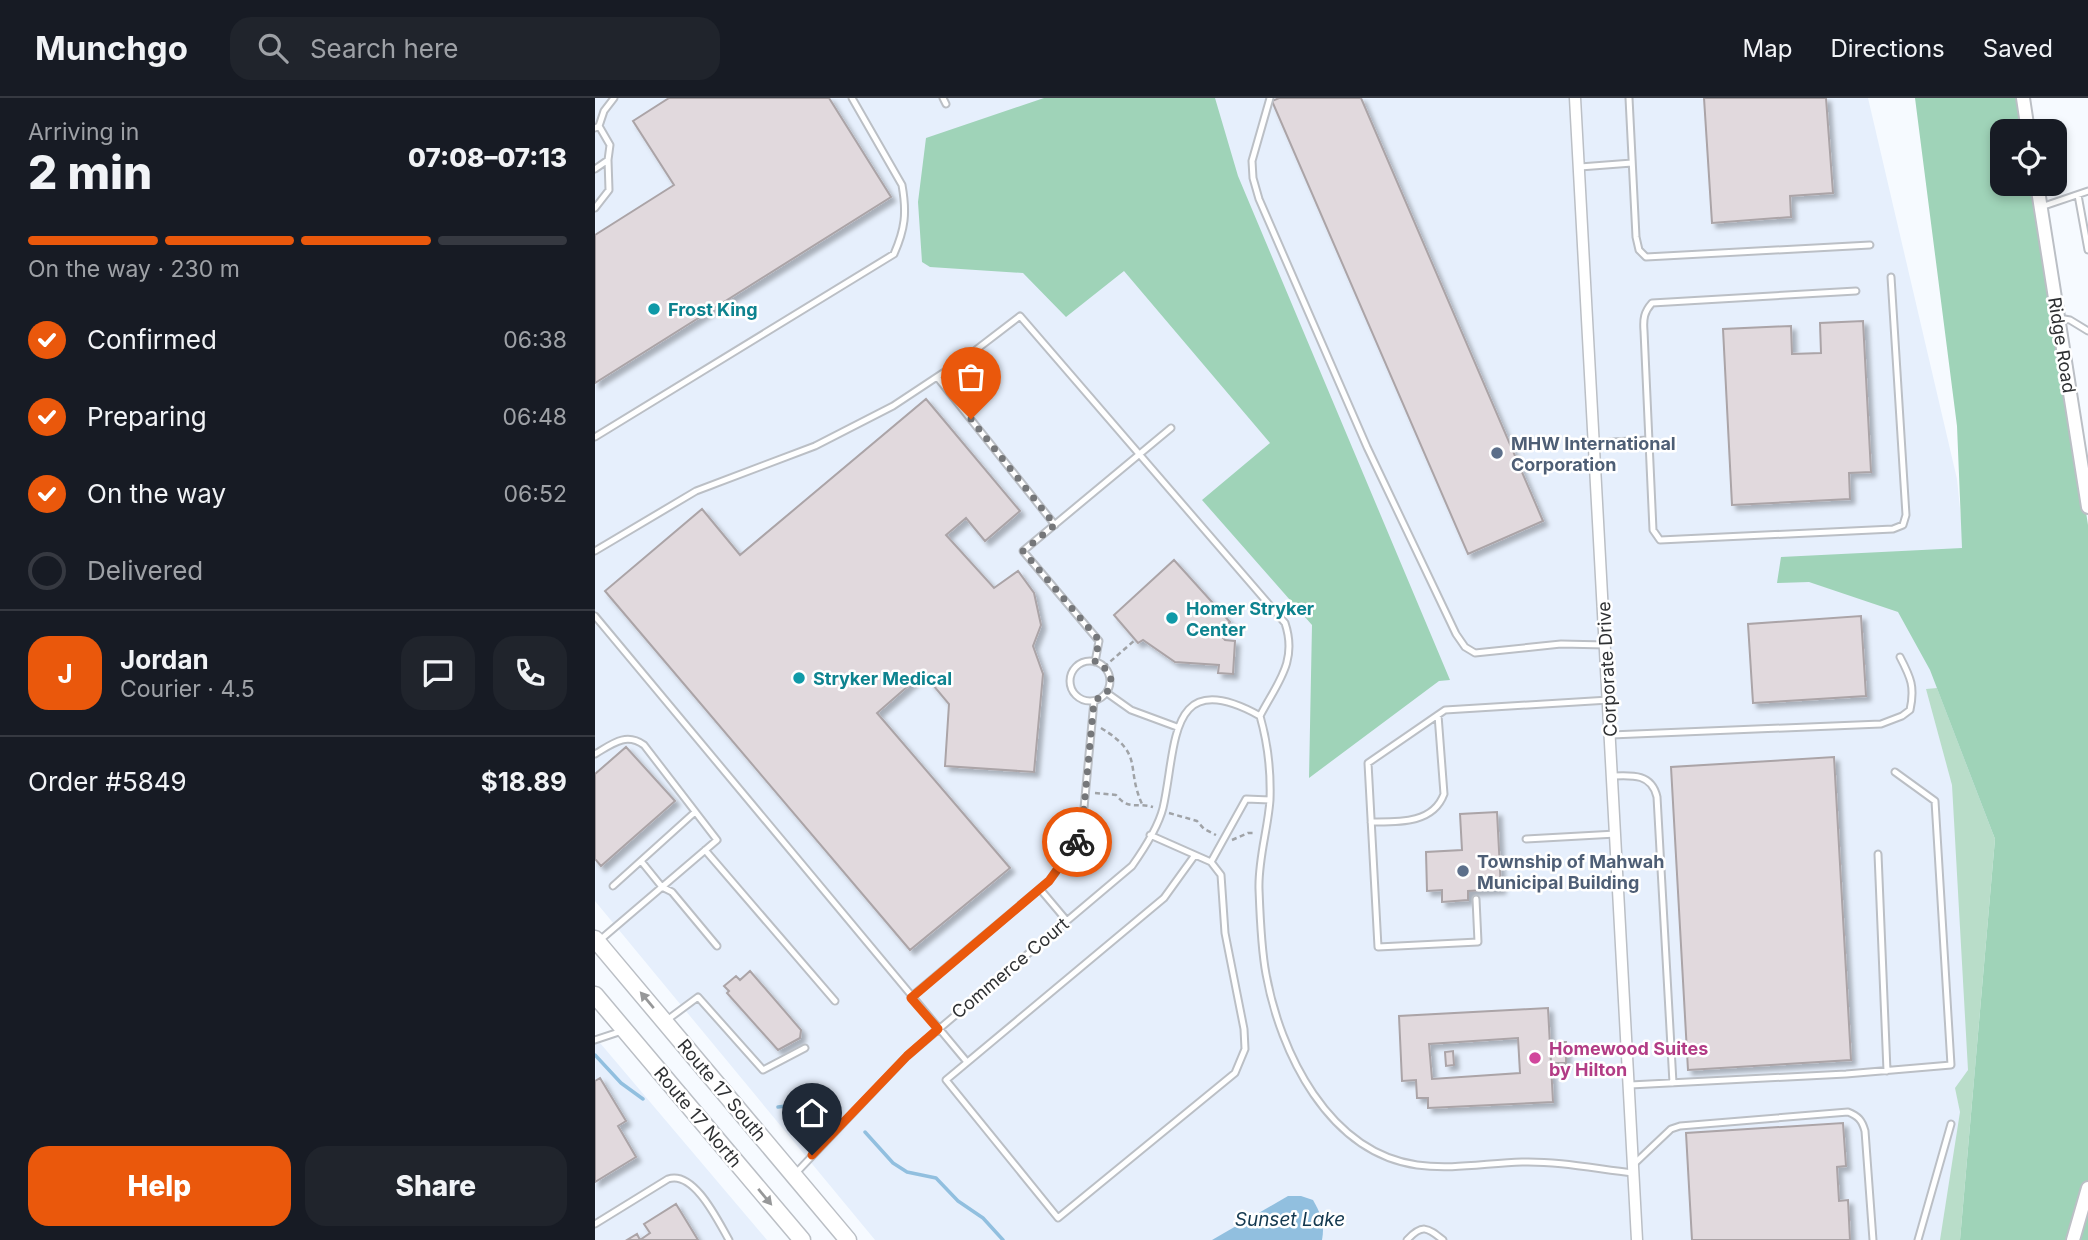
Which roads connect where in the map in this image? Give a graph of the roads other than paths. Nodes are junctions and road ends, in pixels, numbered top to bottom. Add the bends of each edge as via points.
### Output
1 (614, 98) edge
2 (852, 98) edge
3 (1270, 98) edge
4 (1575, 98) edge
5 (1629, 98) edge
6 (2023, 98) edge
7 (2026, 119) edge
8 (597, 127) edge
9 (608, 160) junction
10 (1632, 163) junction
11 (1579, 167) junction
12 (595, 169) edge
13 (2088, 191) edge
14 (2078, 195) junction
15 (2039, 196) edge
16 (2041, 207) junction
17 (595, 208) edge
18 (1870, 245) dead end
19 (2088, 250) edge
20 (1891, 277) dead end
21 (1856, 291) dead end
22 (2058, 317) junction
23 (2088, 331) edge
24 (937, 377) junction
25 (1171, 428) dead end
26 (595, 437) edge
27 (1649, 440) junction
28 (1594, 443) junction
29 (1141, 454) junction
30 (2088, 507) edge
31 (1055, 525) junction
32 (595, 551) edge
33 (595, 616) edge
34 (1606, 645) junction
35 (1900, 657) dead end
36 (1095, 662) junction
37 (1107, 693) junction
38 (1609, 700) junction
39 (1094, 701) junction
40 (1438, 715) junction
41 (1259, 716) junction
42 (1177, 727) junction
43 (1611, 735) junction
44 (595, 754) edge
45 (1895, 772) dead end
46 (1613, 776) junction
47 (1270, 800) junction
48 (695, 812) junction
49 (1371, 822) junction
50 (1616, 834) junction
51 (1150, 835) junction
52 (1526, 839) dead end
53 (705, 850) junction
54 (1878, 854) dead end
55 (1195, 855) junction
56 (641, 861) junction
57 (1211, 862) junction
58 (614, 886) dead end
59 (662, 887) junction
60 (1040, 889) junction
61 (1476, 899) dead end
62 (1067, 921) junction
63 (596, 941) edge
64 (717, 946) dead end
65 (595, 995) edge
66 (911, 998) junction
67 (835, 1002) dead end
68 (665, 1022) junction
69 (938, 1029) junction
70 (625, 1030) junction
71 (595, 1040) edge
72 (805, 1048) dead end
73 (967, 1062) junction
74 (1887, 1071) junction
75 (1673, 1083) junction
76 (1630, 1085) junction
77 (1951, 1124) dead end
78 (1634, 1169) junction
79 (793, 1175) junction
80 (2088, 1188) edge
81 (595, 1224) edge
82 (795, 1235) edge
83 (729, 1240) edge
84 (848, 1240) edge
85 (1407, 1240) edge
86 (1443, 1240) edge
87 (1637, 1240) edge
88 (1873, 1240) edge
89 (1918, 1240) edge
90 (2073, 1240) edge

1 - 8 lane
2 - 26 lane via 902,186 903,232 894,254
3 - 34 lane via 1251,161 1259,199 1367,447 1456,634 1475,653 1561,644
4 - 11 street, Corporate Drive
5 - 10 lane
6 - 7 street
8 - 9 lane via 610,145
9 - 12 lane
9 - 17 lane via 609,190
10 - 11 lane
10 - 18 lane via 1636,237 1646,257
11 - 28 street, Corporate Drive
13 - 14 lane
14 - 16 lane
14 - 19 lane
15 - 16 street, Ridge Road
16 - 22 street, Ridge Road
20 - 27 lane via 1903,525 1661,540 1653,530
21 - 27 lane via 1651,303 1643,318
22 - 23 lane
22 - 30 street, Ridge Road
24 - 29 lane via 1020,316
24 - 31 lane
24 - 32 lane via 894,406 815,446 696,491
25 - 29 lane
27 - 28 lane
28 - 34 street, Corporate Drive
29 - 31 lane
29 - 41 lane via 1285,623 1290,639 1288,665
31 - 36 lane via 1023,551 1099,640
33 - 66 lane
34 - 38 street, Corporate Drive
35 - 43 lane via 1914,693 1910,710 1881,724
36 - 37 lane via 1111,678
36 - 39 lane via 1080,664 1070,685 1079,698
37 - 39 lane
37 - 42 lane via 1131,710
38 - 40 lane via 1464,708
38 - 43 street, Corporate Drive
39 - 60 lane via 1078,841
40 - 49 lane via 1368,763
40 - 49 lane via 1441,803 1407,821
41 - 42 lane via 1221,699 1207,700 1189,708
41 - 47 lane via 1268,746
42 - 51 lane, Commerce Court via 1162,811
43 - 46 street, Corporate Drive
44 - 48 lane via 624,738 639,742
45 - 74 lane via 1935,801 1951,1065
46 - 50 street, Corporate Drive
46 - 75 lane via 1643,777 1655,788
47 - 57 lane via 1246,799
47 - 78 lane via 1259,886 1265,972 1276,1017 1295,1063 1315,1098 1338,1123 1384,1156 1415,1165 1543,1162
48 - 53 lane via 717,840
48 - 56 lane
49 - 61 lane via 1378,947 1478,942
50 - 52 lane
50 - 76 street, Corporate Drive
51 - 55 lane
51 - 62 lane, Commerce Court via 1132,866
53 - 59 lane
53 - 67 lane
54 - 74 lane
55 - 57 lane
55 - 73 lane via 1164,898
56 - 58 lane
56 - 59 lane
57 - 73 lane via 1221,875 1225,933 1244,1029 1240,1064 1235,1073 1058,1219 946,1080
59 - 63 lane
59 - 64 lane via 672,892
60 - 62 lane
60 - 66 lane
62 - 69 lane, Commerce Court
68 -> 63 highway, Route 17 South
65 - 70 highway, Route 17 North
66 - 69 lane
68 - 72 lane via 698,997 763,1070
68 - 79 highway, Route 17 South
69 - 73 lane
69 - 79 lane, Commerce Court
70 - 71 lane
70 -> 82 highway, Route 17 North
74 - 75 lane
75 - 76 lane
76 - 78 street, Corporate Drive
77 - 89 lane
78 - 87 street, Corporate Drive
78 - 88 lane via 1671,1129 1680,1126 1848,1112 1857,1116 1865,1131
79 - 84 highway, Route 17 South
80 - 90 street
81 - 83 lane via 677,1177 686,1180 707,1204
85 - 86 lane via 1423,1228

